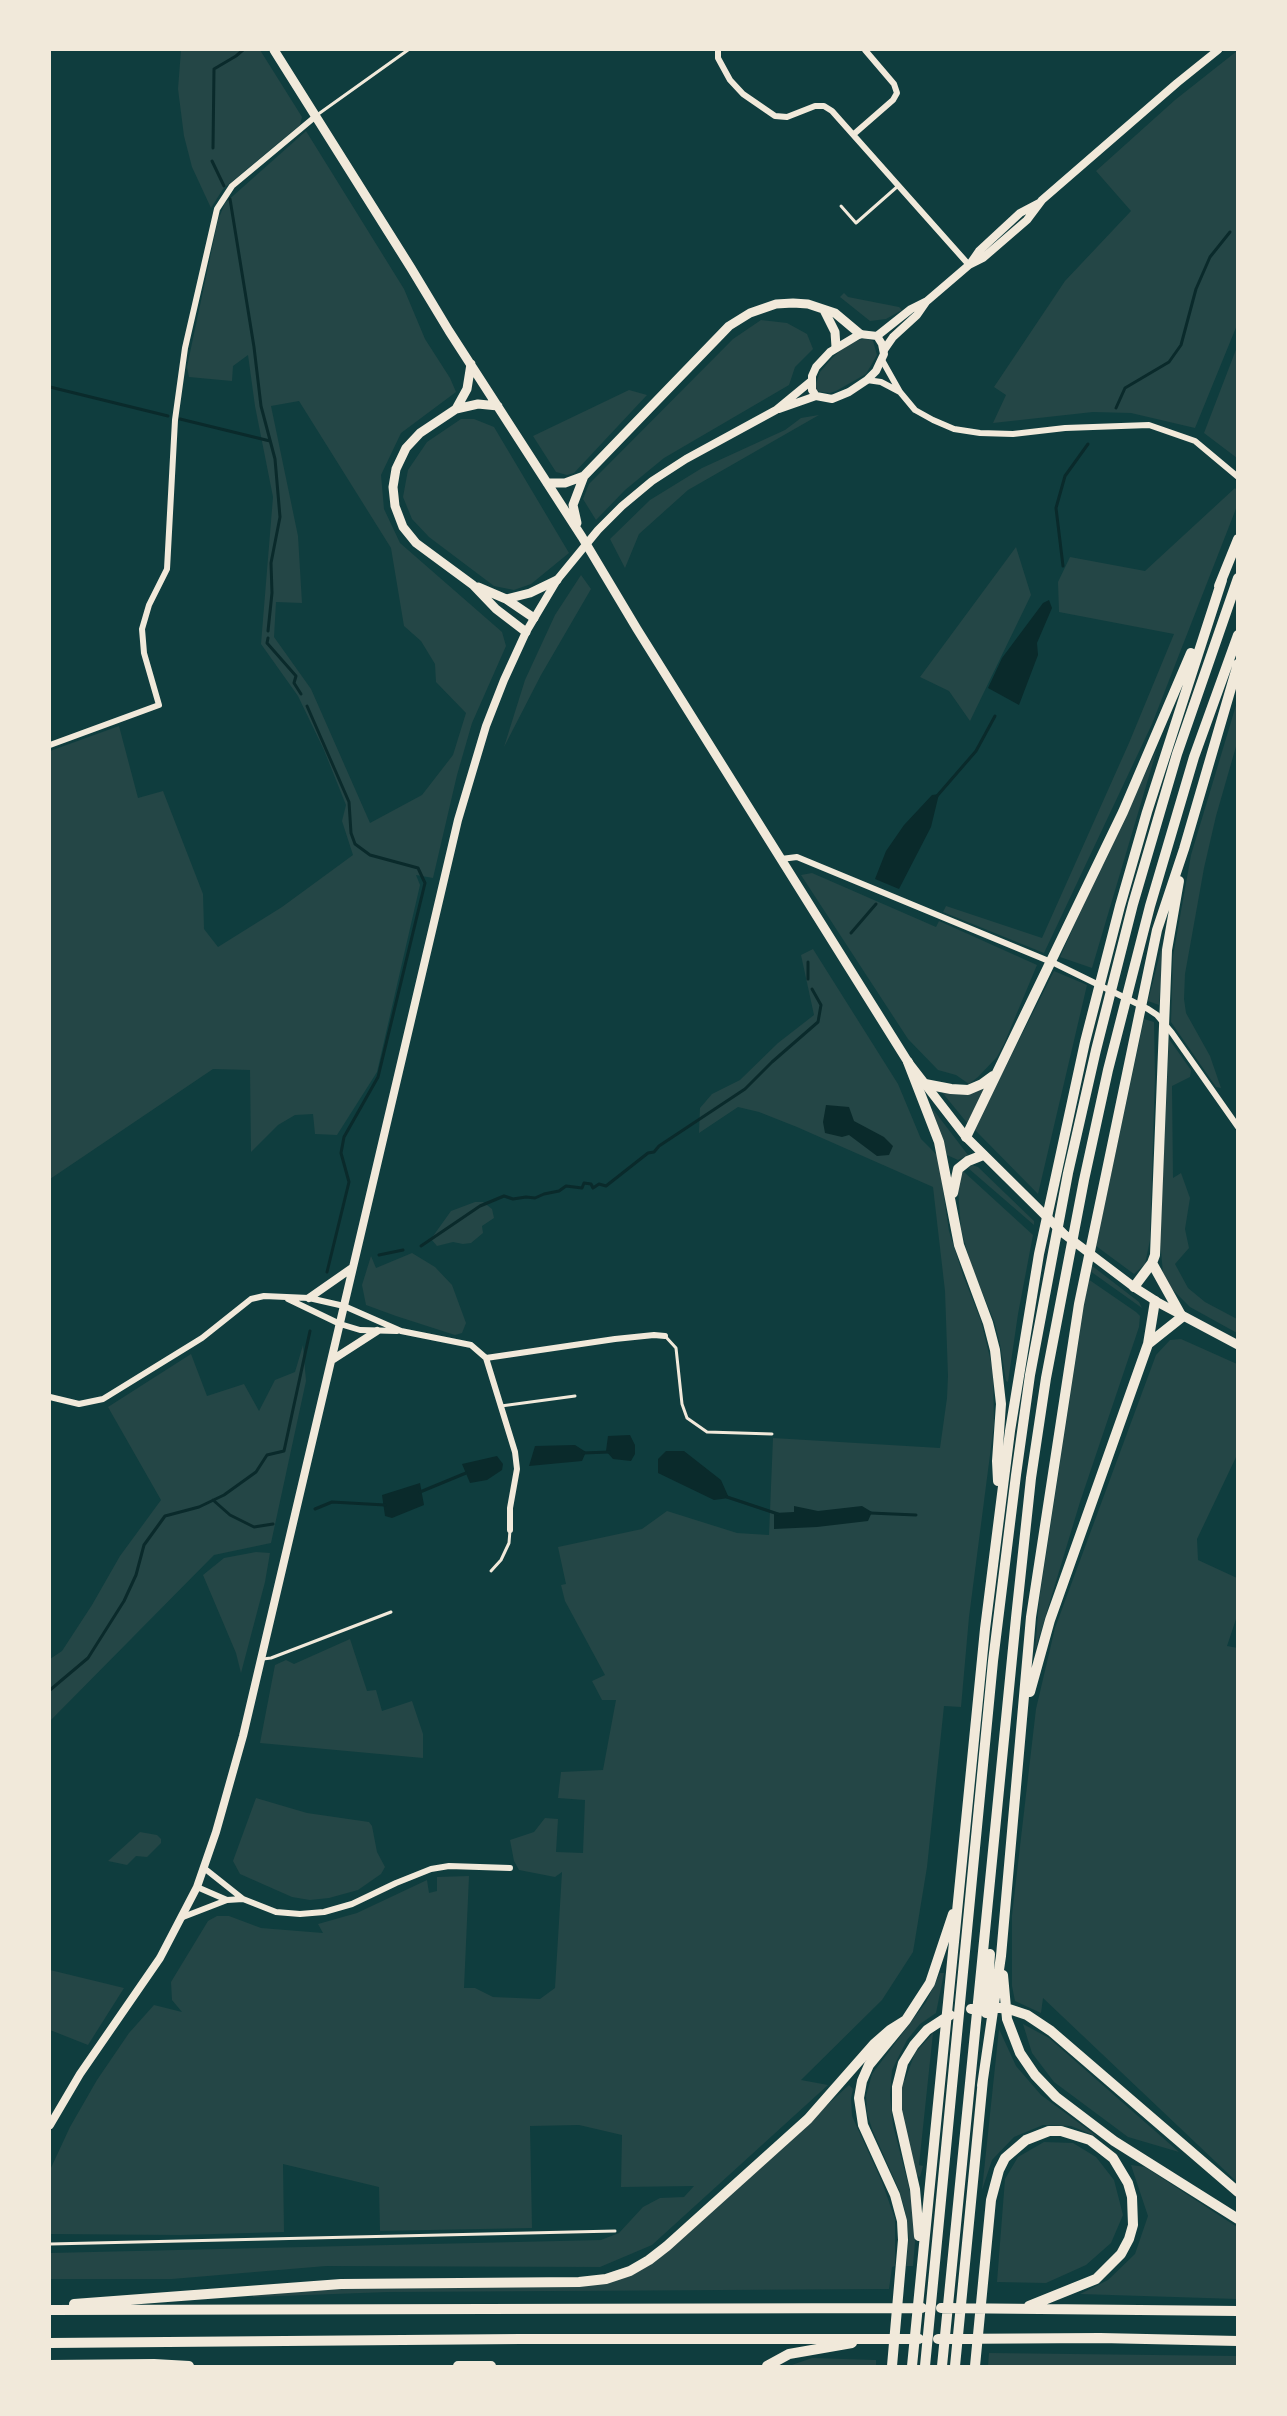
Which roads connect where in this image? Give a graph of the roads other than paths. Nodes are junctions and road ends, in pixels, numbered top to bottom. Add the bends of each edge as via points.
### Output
1 (274, 50) edge
2 (408, 50) edge
3 (718, 50) edge
4 (865, 50) edge
5 (1218, 50) edge
6 (316, 116) junction
7 (854, 134) junction
8 (899, 185) junction
9 (841, 206) dead end
10 (969, 265) junction
11 (927, 301) junction
12 (825, 310) junction
13 (860, 334) junction
14 (877, 336) junction
15 (836, 347) junction
16 (884, 350) junction
17 (882, 360) junction
18 (471, 364) junction
19 (867, 380) junction
20 (810, 382) junction
21 (900, 392) junction
22 (816, 396) junction
23 (498, 406) junction
24 (456, 409) junction
25 (776, 410) junction
26 (584, 476) junction
27 (1238, 477) edge
28 (547, 483) junction
29 (582, 537) junction
30 (1238, 539) edge
31 (1238, 578) edge
32 (557, 580) junction
33 (1222, 580) junction
34 (473, 585) junction
35 (506, 599) junction
36 (534, 618) junction
37 (526, 632) junction
38 (1238, 635) edge
39 (1238, 664) edge
40 (50, 745) edge
41 (1184, 849) junction
42 (782, 859) junction
43 (908, 1062) junction
44 (996, 1074) junction
45 (925, 1084) junction
46 (1238, 1127) edge
47 (966, 1137) junction
48 (983, 1155) junction
49 (952, 1207) junction
50 (1152, 1263) junction
51 (352, 1268) junction
52 (1134, 1287) junction
53 (287, 1298) junction
54 (309, 1298) junction
55 (1155, 1301) junction
56 (344, 1306) junction
57 (1182, 1317) junction
58 (340, 1324) junction
59 (401, 1331) junction
60 (377, 1332) junction
61 (665, 1336) joint
62 (1148, 1344) junction
63 (1238, 1345) edge
64 (486, 1358) junction
65 (332, 1360) junction
66 (575, 1396) dead end
67 (50, 1397) edge
68 (501, 1406) junction
69 (772, 1434) dead end
70 (1000, 1499) junction
71 (510, 1530) joint
72 (490, 1571) dead end
73 (391, 1612) dead end
74 (261, 1659) junction
75 (1023, 1718) junction
76 (998, 1803) junction
77 (204, 1868) junction
78 (510, 1868) dead end
79 (197, 1887) junction
80 (243, 1899) junction
81 (227, 1900) junction
82 (958, 1903) junction
83 (183, 1917) junction
84 (1001, 1956) junction
85 (906, 2020) junction
86 (982, 2086) junction
87 (50, 2125) edge
88 (1238, 2192) edge
89 (1238, 2219) edge
90 (615, 2231) dead end
91 (50, 2244) edge
92 (922, 2264) junction
93 (50, 2306) edge
94 (1023, 2308) junction
95 (50, 2310) edge
96 (1238, 2311) edge
97 (862, 2340) junction
98 (1238, 2341) edge
99 (50, 2343) edge
100 (913, 2364) edge
101 (926, 2364) edge
102 (942, 2364) edge
103 (975, 2364) edge
104 (50, 2365) edge
105 (892, 2365) edge
106 (955, 2365) edge
107 (189, 2367) edge
108 (458, 2367) edge
109 (492, 2367) edge
110 (767, 2367) edge

1 - 6 main road
2 - 6 lane
3 - 7 street via 729,80 775,116 787,117 814,105 824,106
4 - 7 street via 897,93
5 - 10 street via 1042,200 1020,213 979,250
6 - 18 main road
6 - 40 street via 232,186 217,209 185,348 175,420 167,569 142,629 144,653 159,705
7 - 8 street
8 - 9 lane via 856,223
8 - 10 street
10 - 11 street
11 - 14 street
11 - 16 street
12 - 13 main road via 835,313
12 - 15 main road via 835,332
12 - 26 main road via 808,304 776,304 729,326
13 - 14 main road
13 - 15 main road
14 - 16 main road
15 - 20 main road via 816,366
16 - 17 main road
17 - 19 main road
17 - 21 street
18 - 23 main road
18 - 24 main road via 467,389
19 - 21 street
19 - 22 main road via 832,399
20 - 22 main road
20 - 25 main road
21 - 27 street via 915,410 933,420 954,429 981,433 1149,425 1195,441
22 - 25 main road
23 - 24 main road via 478,404
23 - 28 main road
24 - 34 main road via 420,433 406,448 393,487 403,526 416,543
25 - 32 main road via 652,481 598,530
26 - 28 main road via 565,483
26 - 29 main road via 573,506
28 - 29 main road
29 - 42 main road
30 - 33 highway
31 - 101 highway via 1177,754 1133,904 1068,1173 1046,1285 1016,1475 993,1661
32 - 35 main road
32 - 36 main road
33 - 44 highway via 1123,812
33 - 70 highway via 1147,812 1098,988 1039,1254
34 - 35 main road
34 - 37 main road
35 - 36 main road
36 - 37 main road
37 - 51 main road via 486,726 458,820
38 - 76 highway via 1194,757 1150,906 1084,1180 1031,1478
39 - 41 highway
41 - 50 highway via 1167,950
41 - 75 highway via 1157,930 1079,1304 1031,1617
42 - 43 main road
42 - 46 street via 797,858 1056,964 1148,1009 1172,1032
43 - 45 main road
43 - 49 highway via 944,1156
44 - 45 highway via 968,1090
44 - 47 highway
45 - 47 main road
47 - 48 main road
48 - 49 highway via 958,1170
48 - 52 main road via 1064,1234
49 - 70 highway via 963,1258 988,1323 997,1362 1001,1404 997,1461
50 - 52 highway
50 - 57 highway
51 - 54 main road
51 - 56 main road
52 - 55 main road
53 - 54 street
53 - 58 street
53 - 67 street via 251,1299 202,1338 103,1399 79,1404
54 - 56 street
55 - 57 main road
55 - 62 highway
56 - 58 main road
56 - 59 street
57 - 62 highway
57 - 63 main road
58 - 60 street
58 - 65 main road
59 - 60 street
59 - 64 street via 471,1346
60 - 65 main road
61 - 64 street via 615,1339
61 - 69 lane via 676,1348 687,1418 707,1432
62 - 75 highway via 1050,1620
64 - 68 street
65 - 74 main road
66 - 68 lane
68 - 71 street via 517,1468
70 - 82 highway
71 - 72 lane via 509,1544
73 - 74 lane
74 - 77 main road via 227,1798
75 - 84 highway
76 - 86 highway
76 - 102 highway
77 - 79 main road
77 - 80 street
78 - 80 street via 431,1869 352,1904 324,1912 276,1912
79 - 81 street
79 - 83 main road
80 - 81 street
81 - 83 street
82 - 85 highway via 930,1983
82 - 92 highway
83 - 87 main road via 145,1983 80,2074
84 - 86 highway
84 - 89 highway via 1007,2019 1020,2053 1035,2075 1082,2118
85 - 93 highway via 874,2044 808,2119 667,2246 630,2271 579,2282 341,2284
85 - 105 highway via 869,2065 859,2098 863,2125 900,2212 903,2240
86 - 106 highway
88 - 92 highway via 1035,2020 1009,2009 965,2010 934,2024 920,2037 899,2074 897,2110 915,2189
90 - 91 lane
92 - 100 highway
94 - 95 highway
94 - 96 highway
94 - 103 highway via 1096,2278 1121,2254 1129,2239 1134,2212 1121,2169 1103,2148 1061,2131 1037,2134 1015,2147 1005,2158 995,2181
97 - 98 highway
97 - 99 highway
97 - 110 highway via 789,2354
104 - 107 highway
108 - 109 highway

